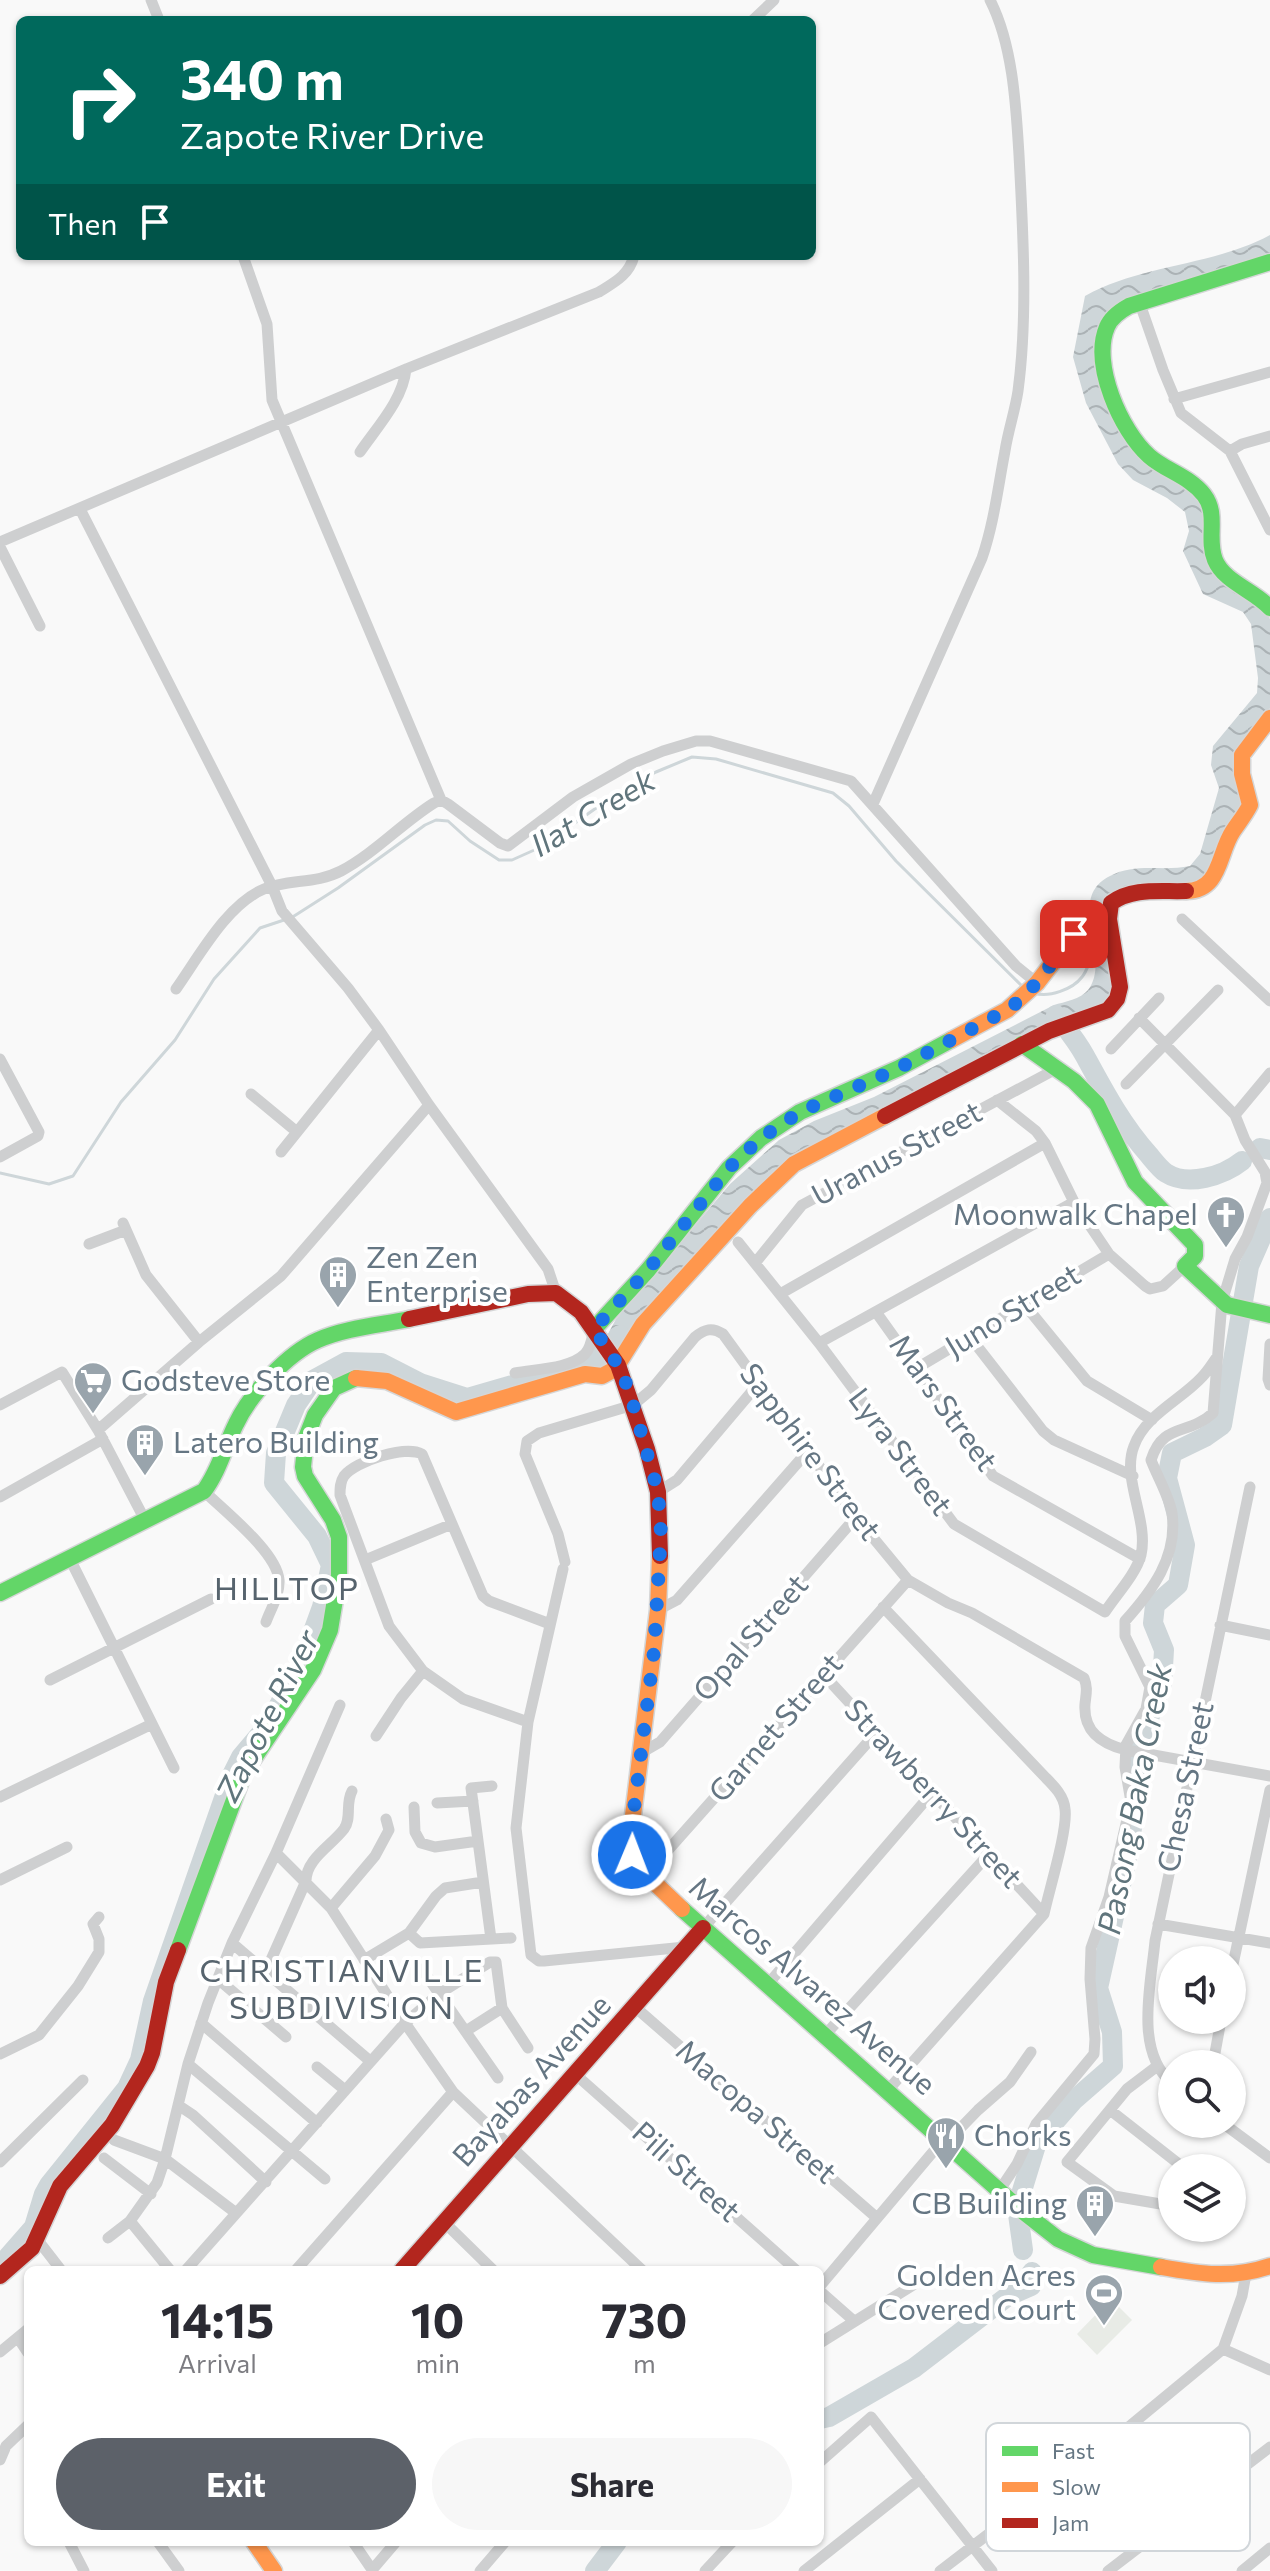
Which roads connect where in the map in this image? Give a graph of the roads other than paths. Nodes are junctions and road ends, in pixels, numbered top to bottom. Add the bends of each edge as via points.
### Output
1 (774, 0) edge
2 (990, 0) edge
3 (757, 16) edge
4 (244, 260) edge
5 (633, 260) edge
6 (1270, 262) edge
7 (1139, 301) junction
8 (406, 369) junction
9 (1270, 372) edge
10 (1174, 399) junction
11 (282, 423) junction
12 (1270, 436) edge
13 (1230, 451) junction
14 (360, 452) dead end
15 (80, 509) junction
16 (1270, 530) edge
17 (0, 544) edge
18 (1270, 608) edge
19 (40, 626) dead end
20 (1270, 718) edge
21 (441, 800) junction
22 (873, 804) junction
23 (272, 886) junction
24 (1108, 919) junction
25 (1182, 919) dead end
26 (1036, 985) junction
27 (176, 989) dead end
28 (1218, 990) dead end
29 (1159, 998) dead end
30 (1270, 1001) edge
31 (1139, 1018) junction
32 (379, 1030) junction
33 (1022, 1044) junction
34 (1165, 1044) junction
35 (1111, 1049) dead end
36 (0, 1059) edge
37 (1056, 1069) junction
38 (1270, 1073) edge
39 (1126, 1084) dead end
40 (251, 1094) dead end
41 (997, 1100) junction
42 (429, 1105) junction
43 (1235, 1115) junction
44 (297, 1132) junction
45 (1045, 1143) junction
46 (281, 1152) dead end
47 (0, 1157) edge
48 (1074, 1202) junction
49 (738, 1242) dead end
50 (89, 1244) dead end
51 (1109, 1254) junction
52 (756, 1262) junction
53 (1185, 1266) junction
54 (556, 1293) junction
55 (780, 1294) junction
56 (1227, 1304) junction
57 (1025, 1305) junction
58 (876, 1312) junction
59 (1262, 1314) edge
60 (598, 1336) junction
61 (970, 1337) junction
62 (199, 1342) junction
63 (819, 1343) junction
64 (1270, 1344) edge
65 (1218, 1357) junction
66 (615, 1361) junction
67 (917, 1368) junction
68 (515, 1373) dead end
69 (759, 1383) junction
70 (1270, 1385) edge
71 (0, 1405) edge
72 (633, 1405) junction
73 (1152, 1420) junction
74 (100, 1434) junction
75 (808, 1451) junction
76 (1133, 1476) junction
77 (1250, 1487) dead end
78 (204, 1491) junction
79 (658, 1492) junction
80 (0, 1497) edge
81 (856, 1517) junction
82 (146, 1522) junction
83 (452, 1524) junction
84 (70, 1559) junction
85 (1140, 1559) junction
86 (365, 1560) junction
87 (908, 1580) junction
88 (0, 1593) edge
89 (211, 1599) dead end
90 (883, 1607) junction
91 (658, 1610) junction
92 (266, 1622) dead end
93 (550, 1624) junction
94 (1220, 1625) junction
95 (1270, 1635) edge
96 (114, 1646) junction
97 (423, 1671) junction
98 (823, 1674) junction
99 (50, 1680) dead end
100 (340, 1705) dead end
101 (528, 1722) junction
102 (152, 1724) junction
103 (876, 1733) junction
104 (376, 1736) dead end
105 (1126, 1750) junction
106 (641, 1753) junction
107 (1190, 1762) junction
108 (174, 1768) dead end
109 (1270, 1776) edge
110 (492, 1786) dead end
111 (1270, 1790) edge
112 (352, 1791) dead end
113 (931, 1794) junction
114 (0, 1797) edge
115 (473, 1801) junction
116 (437, 1803) dead end
117 (414, 1807) dead end
118 (386, 1819) dead end
119 (478, 1841) junction
120 (67, 1847) dead end
121 (276, 1853) junction
122 (989, 1854) junction
123 (645, 1876) junction
124 (0, 1880) edge
125 (306, 1881) junction
126 (483, 1882) junction
127 (331, 1908) junction
128 (1044, 1914) junction
129 (99, 1917) dead end
130 (1158, 1924) junction
131 (703, 1928) junction
132 (409, 1933) junction
133 (511, 1938) dead end
134 (1239, 1938) junction
135 (491, 1939) junction
136 (232, 1943) junction
137 (1270, 1943) edge
138 (1237, 1946) edge
139 (685, 1947) junction
140 (364, 1960) junction
141 (422, 1969) dead end
142 (266, 1971) junction
143 (218, 1979) junction
144 (768, 1984) junction
145 (440, 1993) junction
146 (635, 2007) junction
147 (502, 2008) junction
148 (201, 2023) junction
149 (405, 2023) junction
150 (466, 2031) junction
151 (826, 2034) junction
152 (286, 2037) dead end
153 (528, 2048) dead end
154 (1031, 2052) dead end
155 (0, 2054) edge
156 (370, 2061) junction
157 (188, 2064) junction
158 (317, 2067) dead end
159 (1156, 2067) joint
160 (575, 2074) junction
161 (498, 2078) dead end
162 (83, 2080) dead end
163 (345, 2090) junction
164 (888, 2090) junction
165 (453, 2092) junction
166 (178, 2105) junction
167 (1110, 2110) junction
168 (317, 2123) junction
169 (1243, 2138) edge
170 (114, 2140) dead end
171 (945, 2142) junction
172 (511, 2146) junction
173 (291, 2153) junction
174 (1166, 2154) edge
175 (1, 2158) edge
176 (104, 2158) dead end
177 (1270, 2158) edge
178 (165, 2159) junction
179 (325, 2179) dead end
180 (266, 2182) junction
181 (1002, 2193) junction
182 (151, 2194) junction
183 (1158, 2204) edge
184 (236, 2213) junction
185 (877, 2218) junction
186 (130, 2221) junction
187 (444, 2222) junction
188 (108, 2238) dead end
189 (37, 2239) junction
190 (58, 2266) edge
191 (167, 2266) edge
192 (190, 2266) edge
193 (300, 2266) edge
194 (406, 2266) edge
195 (489, 2266) edge
196 (638, 2266) edge
197 (791, 2266) edge
198 (1270, 2266) edge
199 (1246, 2274) junction
200 (0, 2276) edge
201 (824, 2284) edge
202 (913, 2285) dead end
203 (824, 2293) edge
204 (854, 2321) junction
205 (24, 2333) edge
206 (18, 2338) junction
207 (824, 2340) edge
208 (24, 2347) edge
209 (1223, 2349) junction
210 (0, 2352) edge
211 (1270, 2370) edge
212 (1133, 2423) edge
213 (24, 2429) edge
214 (1270, 2447) edge
215 (824, 2458) edge
216 (0, 2460) edge
217 (1250, 2462) edge
218 (920, 2479) junction
219 (986, 2534) edge
220 (972, 2545) junction
221 (71, 2546) edge
222 (161, 2546) edge
223 (256, 2546) edge
224 (356, 2546) edge
225 (393, 2546) edge
226 (502, 2546) edge
227 (728, 2546) edge
228 (1270, 2548) edge
229 (1134, 2551) edge
230 (266, 2568) edge
231 (1246, 2570) edge
232 (84, 2571) edge
233 (179, 2571) edge
234 (372, 2571) edge
235 (480, 2571) edge
236 (705, 2571) edge
237 (804, 2571) edge
238 (940, 2571) edge
239 (992, 2571) edge
240 (1108, 2571) edge

1 - 3 street
2 - 22 street via 1015,95 1022,205 1018,392 982,558
4 - 11 street via 267,324 272,400
5 - 8 street via 622,278 599,292
6 - 7 main road
7 - 10 street
7 - 18 main road via 1114,317 1104,335 1103,368 1114,399 1135,442 1209,501 1219,567
8 - 11 street
8 - 14 street via 397,398
9 - 10 street
10 - 13 street via 1192,424
11 - 15 street
11 - 21 street
12 - 13 street
13 - 16 street
15 - 17 street
15 - 23 street
17 - 19 street
20 - 24 main road via 1242,755 1250,805 1232,832 1216,876 1196,891 1122,895 1111,903
21 - 22 street via 508,846 573,797 631,764 703,741 841,777
21 - 23 street via 343,870 325,879
22 - 26 street
23 - 27 street via 244,901
23 - 32 street via 282,911
24 - 26 main road via 1088,923 1074,934
24 - 33 main road via 1120,980 1108,1010
25 - 30 street
26 - 60 main road via 1021,1000 899,1068 800,1112 761,1138 729,1168
28 - 34 street
29 - 31 street
31 - 34 street
31 - 35 street
32 - 42 street
32 - 44 street
33 - 37 main road
33 - 66 main road via 794,1164 750,1206
34 - 39 street
34 - 43 street
36 - 47 street via 39,1132
37 - 41 street, Uranus Street
37 - 53 main road via 1097,1104 1135,1182 1192,1240 1196,1251
38 - 43 street
40 - 44 street
41 - 45 street
41 - 52 street, Uranus Street via 802,1205
42 - 54 street via 548,1269
42 - 62 street via 281,1276
43 - 56 street via 1267,1183 1235,1259
44 - 46 street
45 - 48 street
45 - 55 street
48 - 51 street
48 - 58 street
49 - 52 street, Lyra Street
50 - 62 street via 125,1226 146,1275
51 - 53 street via 1150,1289 1163,1286
51 - 57 street, Juno Street
52 - 55 street, Lyra Street
53 - 56 main road
54 - 60 main road, Marcos Alvarez Avenue via 581,1312
54 - 78 main road via 528,1294 318,1340 262,1385 247,1404
55 - 63 street, Lyra Street
56 - 59 main road
56 - 65 street
57 - 61 street, Juno Street
57 - 73 street via 1087,1381
58 - 63 street
58 - 67 street, Mars Street
60 - 66 main road, Marcos Alvarez Avenue
60 - 68 street via 581,1357
61 - 67 street, Juno Street
61 - 76 street via 1043,1431
62 - 74 street
63 - 85 street, Lyra Street via 954,1524 1105,1612
64 - 70 street
65 - 73 street
65 - 105 street via 1213,1413 1166,1435 1156,1443 1151,1460 1171,1510 1173,1536 1161,1575 1125,1621 1125,1636 1150,1687 1146,1709
66 - 72 main road, Marcos Alvarez Avenue
66 - 189 main road via 607,1375 585,1374 456,1412 374,1378 340,1385 324,1399 302,1455 305,1476 339,1537 330,1630 313,1670 244,1773 166,1982 147,2066 112,2125 60,2186
67 - 85 street, Mars Street via 993,1476
69 - 72 street, Sapphire Street via 723,1334 709,1329 695,1337
69 - 75 street, Sapphire Street
69 - 79 street via 677,1480
71 - 74 street via 62,1372
72 - 79 main road, Marcos Alvarez Avenue
72 - 93 street via 527,1441 525,1454 558,1534 564,1566
73 - 76 street via 1133,1448
74 - 80 street
74 - 82 street
75 - 81 street, Sapphire Street
75 - 91 street via 677,1600
76 - 85 street via 1143,1532
77 - 94 street, Chesa Street
78 - 82 main road
78 - 92 street via 272,1561 278,1592
79 - 91 main road, Marcos Alvarez Avenue
81 - 87 street, Sapphire Street
81 - 106 street, Opal Street via 660,1742
82 - 84 main road
83 - 86 street
83 - 86 street via 422,1454 411,1450 382,1455 345,1474 340,1488
83 - 93 street via 483,1596
84 - 88 main road
84 - 96 street
86 - 97 street via 389,1626
87 - 90 street, Garnet Street
87 - 105 street via 1079,1673 1087,1684 1086,1717 1093,1735
89 - 96 street
90 - 98 street, Garnet Street
90 - 128 street via 1062,1799 1064,1825
91 - 106 main road, Marcos Alvarez Avenue
93 - 101 street
94 - 95 street
94 - 107 street, Chesa Street
96 - 99 street
96 - 102 street
97 - 101 street via 463,1699
97 - 104 street
98 - 103 street, Strawberry Street
98 - 123 street, Garnet Street
100 - 121 street
101 - 139 street via 516,1828 531,1955 544,1961
102 - 108 street
102 - 114 street
103 - 113 street, Strawberry Street
103 - 131 street
105 - 107 street
105 - 181 street via 1131,1802 1091,1948 1094,2054 1036,2124
106 - 123 main road, Marcos Alvarez Avenue via 631,1844
107 - 109 street
107 - 130 street, Chesa Street
110 - 115 street via 471,1788
111 - 134 street
112 - 125 street via 346,1825 311,1864
113 - 122 street, Strawberry Street
113 - 144 street
115 - 116 street
115 - 119 street
117 - 119 street via 421,1843 435,1847
118 - 127 street via 389,1830 375,1856
119 - 126 street
120 - 124 street
121 - 125 street
121 - 136 street
122 - 128 street, Strawberry Street
122 - 151 street
123 - 131 main road, Marcos Alvarez Avenue
125 - 127 street
125 - 142 street
126 - 132 street via 445,1888
126 - 135 street
127 - 140 street
128 - 164 street
129 - 155 street via 93,1924 99,1952 78,1986 39,2035
130 - 134 street
130 - 159 street, Chesa Street via 1149,2012
131 - 139 main road, Bayabas Avenue
131 - 144 main road, Marcos Alvarez Avenue
132 - 135 street via 420,1943
132 - 140 street
133 - 135 street
134 - 137 street
134 - 138 street
136 - 142 street
136 - 143 street
139 - 146 main road, Bayabas Avenue
140 - 149 street
141 - 145 street
142 - 156 street
143 - 148 street
143 - 152 street
144 - 151 main road, Marcos Alvarez Avenue
145 - 147 street via 496,1962
145 - 149 street
145 - 150 street
146 - 160 main road, Bayabas Avenue
146 - 185 street, Macopa Street
147 - 150 street
147 - 153 street
148 - 157 street
148 - 168 street
149 - 156 street
149 - 165 street
150 - 161 street
151 - 164 main road, Marcos Alvarez Avenue
154 - 171 street via 1015,2078
156 - 163 street
157 - 166 street
157 - 173 street
158 - 163 street
159 - 167 street
160 - 172 main road, Bayabas Avenue
160 - 197 street, Pili Street
162 - 175 street
163 - 168 street
164 - 171 main road, Marcos Alvarez Avenue
165 - 172 street
165 - 193 street
166 - 178 street
166 - 180 street
167 - 174 street
167 - 183 street via 1067,2162 1114,2196
168 - 173 street
169 - 177 street
170 - 178 street
171 - 181 main road, Marcos Alvarez Avenue
171 - 185 street
172 - 187 main road, Bayabas Avenue
172 - 196 street
173 - 179 street
173 - 180 street
176 - 182 street
178 - 182 street
178 - 184 street
180 - 184 street
181 - 199 main road, Marcos Alvarez Avenue via 1058,2239 1093,2255 1177,2270
182 - 186 street
184 - 192 street
185 - 201 street
186 - 188 street
186 - 191 street
187 - 194 main road, Bayabas Avenue
187 - 195 street
189 - 190 street
189 - 200 main road
198 - 199 main road, Marcos Alvarez Avenue
199 - 209 street
202 - 204 street
203 - 204 street
204 - 207 street
205 - 206 street
206 - 208 street
206 - 210 street
209 - 211 street
209 - 212 street
213 - 216 street
214 - 217 street
215 - 218 street via 871,2417
218 - 220 street
218 - 237 street
219 - 220 street
220 - 238 street
220 - 239 street
221 - 232 street
222 - 233 street
223 - 230 main road
224 - 234 street
225 - 234 street
226 - 235 street
227 - 236 street
228 - 231 street
229 - 240 street

